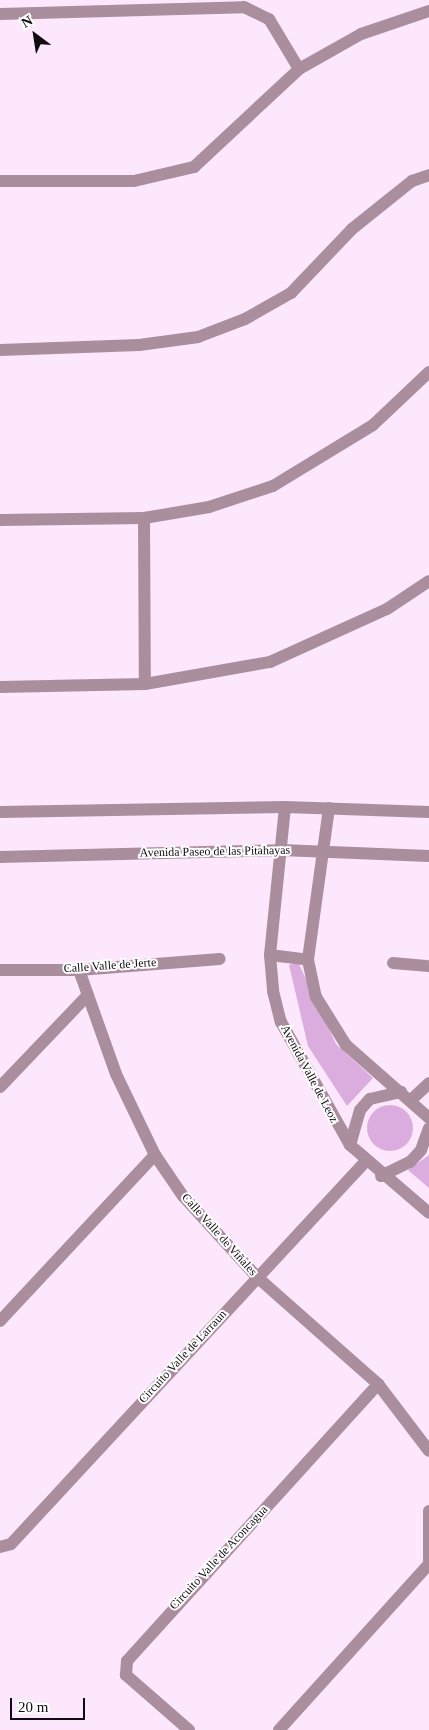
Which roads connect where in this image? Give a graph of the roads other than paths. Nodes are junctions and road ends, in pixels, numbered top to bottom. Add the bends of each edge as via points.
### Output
1 (429, 11) edge
2 (0, 14) edge
3 (299, 68) junction
4 (429, 175) edge
5 (0, 181) edge
6 (0, 350) edge
7 (429, 372) edge
8 (144, 518) junction
9 (0, 520) edge
10 (429, 581) edge
11 (145, 684) junction
12 (0, 687) edge
13 (285, 807) junction
14 (330, 808) junction
15 (0, 812) edge
16 (429, 812) edge
17 (281, 850) junction
18 (322, 852) junction
19 (429, 856) edge
20 (0, 857) edge
21 (270, 955) junction
22 (220, 959) dead end
23 (308, 960) junction
24 (394, 963) dead end
25 (429, 966) edge
26 (0, 970) edge
27 (79, 970) junction
28 (88, 994) junction
29 (429, 1083) edge
30 (0, 1087) edge
31 (401, 1092) junction
32 (411, 1100) junction
33 (429, 1118) edge
34 (429, 1128) edge
35 (350, 1145) junction
36 (155, 1155) junction
37 (365, 1162) junction
38 (381, 1176) junction
39 (429, 1213) edge
40 (257, 1277) junction
41 (0, 1321) edge
42 (378, 1384) junction
43 (429, 1451) edge
44 (429, 1511) edge
45 (0, 1547) edge
46 (429, 1566) edge
47 (189, 1730) edge
48 (279, 1730) edge

1 - 3 street via 361,34
2 - 3 street via 244,7 269,19
3 - 5 street via 194,167 134,181
4 - 6 street via 412,181 352,229 291,293 245,319 198,337 139,345
7 - 8 street via 374,425 273,486 209,507
8 - 9 street
8 - 11 street
10 - 11 street via 387,610 270,662
11 - 12 street
13 - 14 street
13 - 15 street
13 - 17 street, Avenida Valle de Leoz
14 - 16 street
14 - 18 street
17 - 18 street, Avenida Paseo de las Pitahayas
17 - 20 street, Avenida Paseo de las Pitahayas
17 - 21 street, Avenida Valle de Leoz
18 - 19 street, Avenida Paseo de las Pitahayas
18 - 23 street
21 - 23 street
21 - 35 street, Avenida Valle de Leoz via 272,991 281,1022
22 - 27 street, Calle Valle de Jerte
23 - 31 street via 316,997 329,1022 346,1045
24 - 25 street
26 - 27 street, Calle Valle de Jerte
27 - 28 street, Calle Valle de Viñales
28 - 30 street
28 - 36 street, Calle Valle de Viñales via 116,1074
29 - 32 street
31 - 32 street
31 - 35 street via 370,1099 360,1110
32 - 33 street
34 - 38 street via 421,1150 410,1162
35 - 37 street, Avenida Valle de Leoz
36 - 40 street, Calle Valle de Viñales via 183,1196
36 - 41 street
37 - 38 street, Avenida Valle de Leoz
37 - 40 street, Circuito Valle de Larraun
38 - 39 street, Avenida Valle de Leoz
40 - 42 street, Calle Valle de Viñales
40 - 45 street, Circuito Valle de Larraun via 11,1544
42 - 43 street, Calle Valle de Viñales
42 - 47 street, Circuito Valle de Aconcagua via 127,1661 126,1675
44 - 46 street
46 - 48 street

